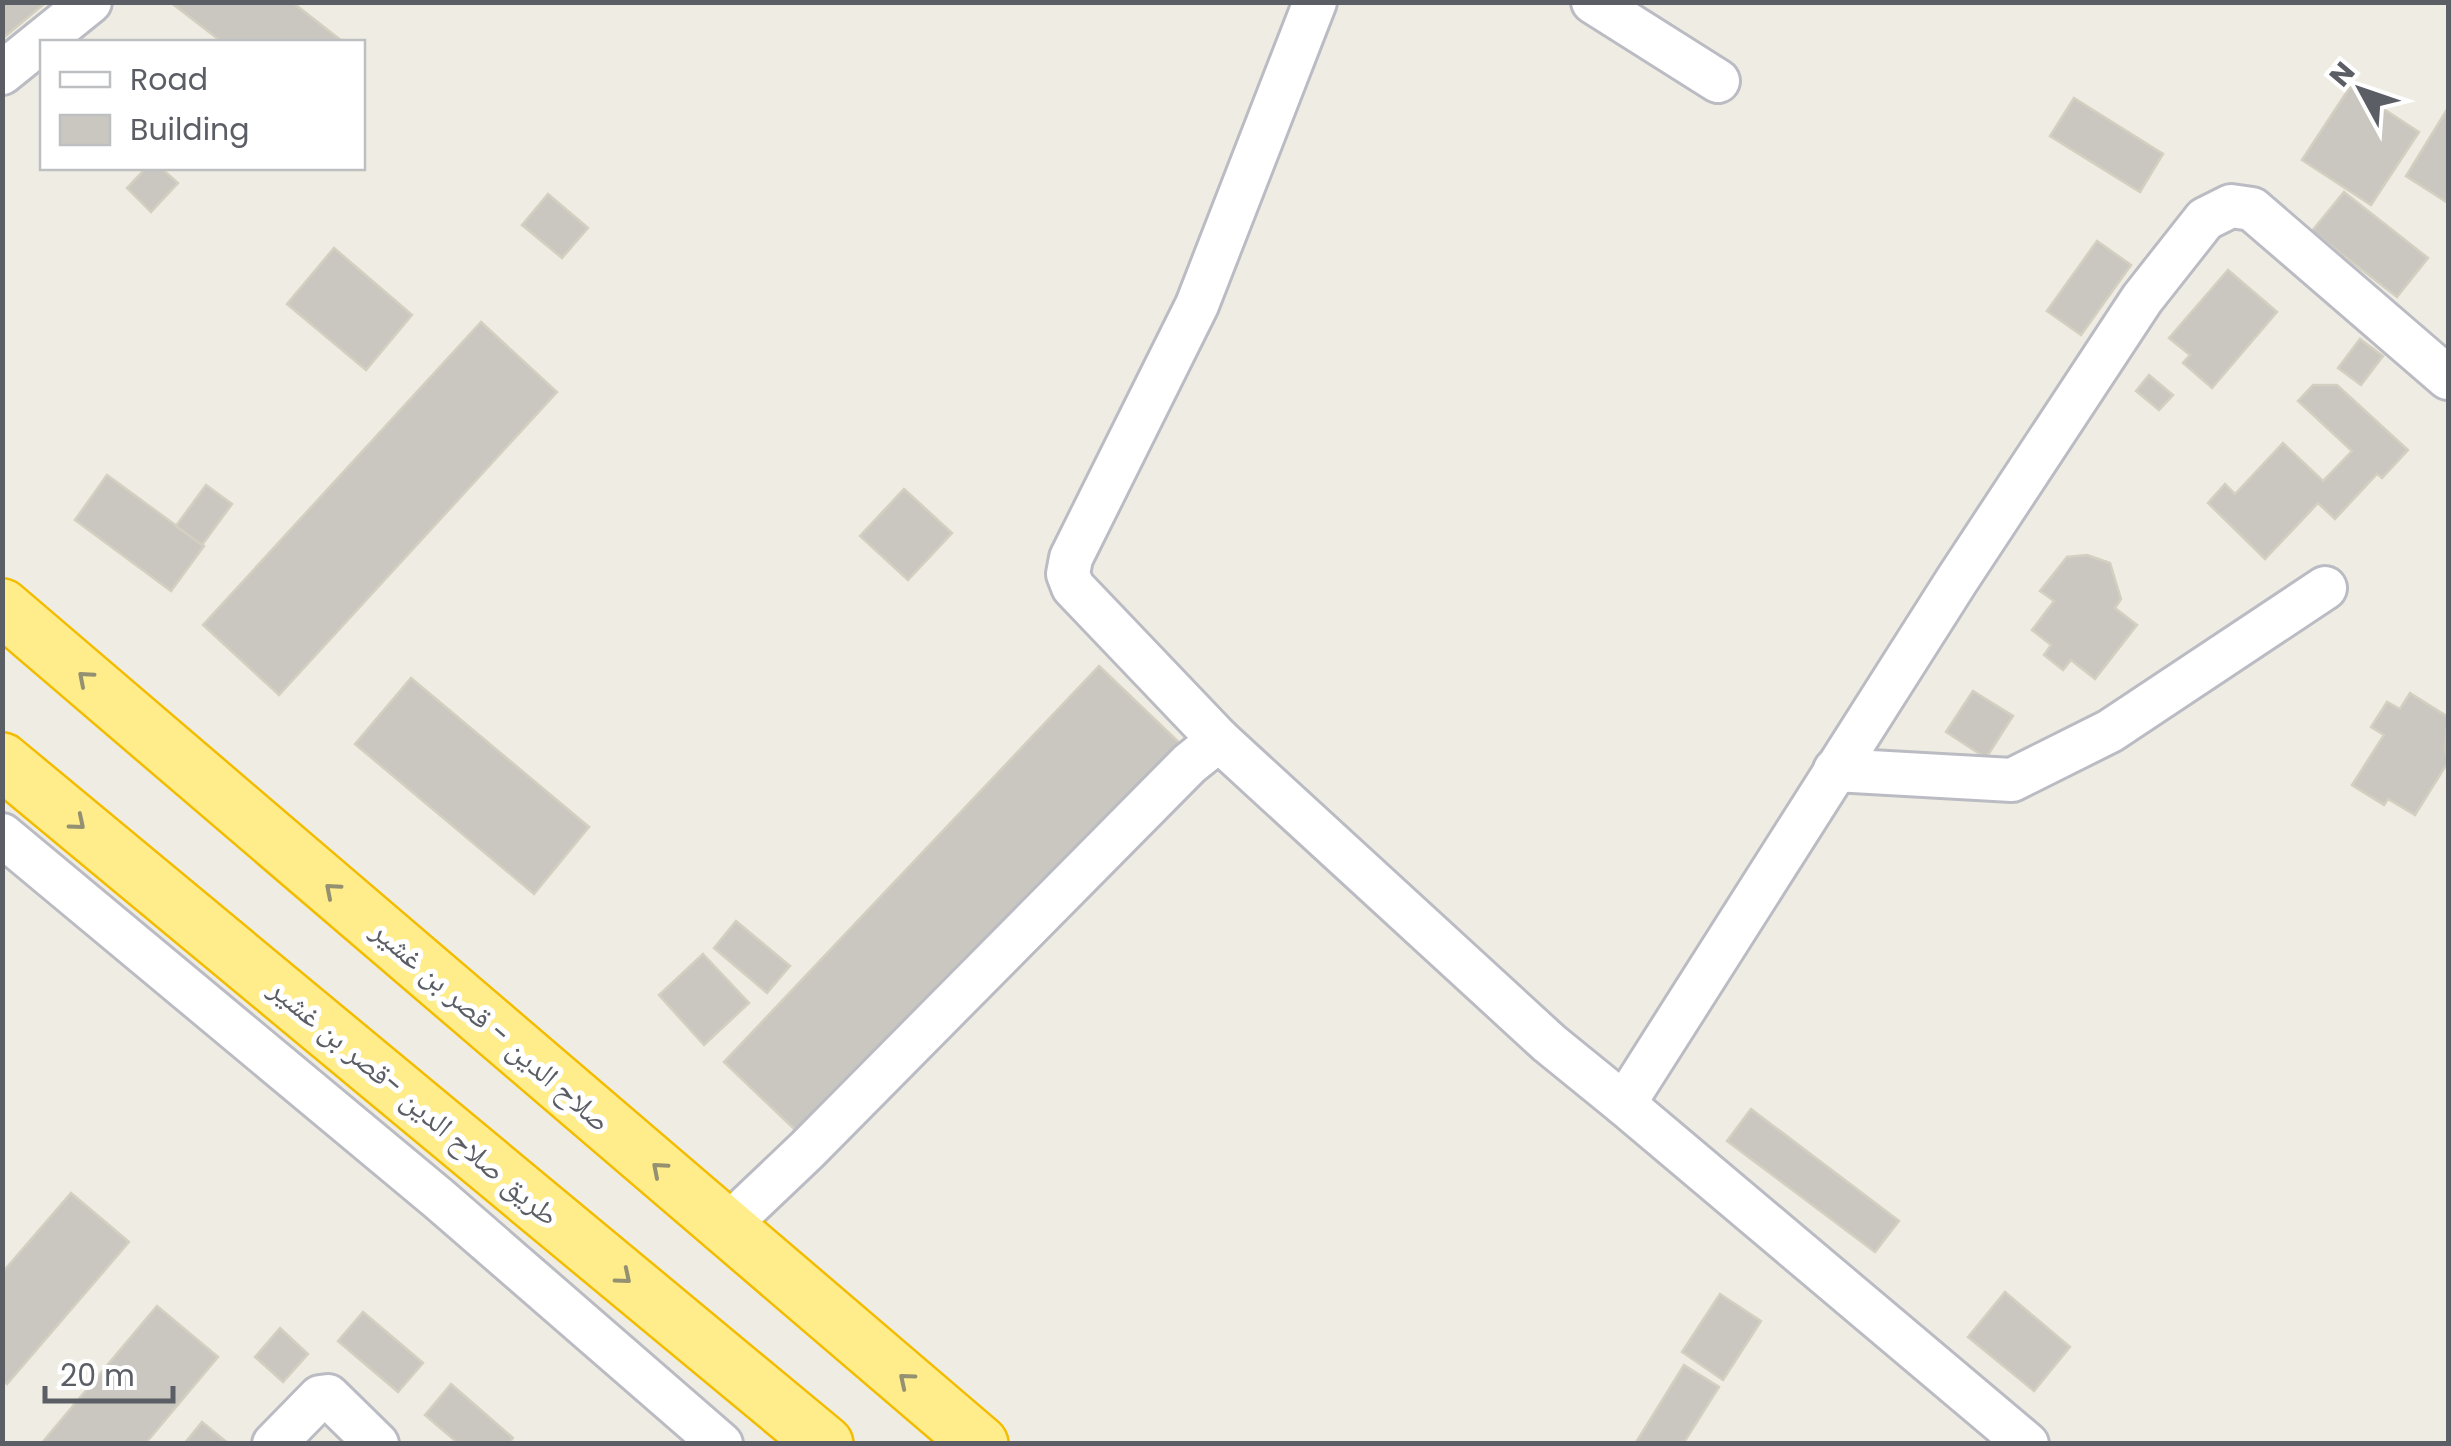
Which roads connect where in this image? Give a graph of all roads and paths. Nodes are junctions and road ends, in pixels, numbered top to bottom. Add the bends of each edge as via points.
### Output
1 (90, 2) edge
2 (1316, 2) edge
3 (1593, 2) edge
4 (43, 40) edge
5 (40, 42) edge
6 (2, 73) edge
7 (1718, 81) dead end
8 (2448, 378) edge
9 (2325, 588) dead end
10 (2, 607) edge
11 (1219, 740) junction
12 (2, 761) edge
13 (1835, 770) junction
14 (2, 835) edge
15 (1624, 1104) junction
16 (726, 1227) junction
17 (779, 1406) junction
18 (274, 1444) edge
19 (377, 1444) edge
20 (721, 1444) edge
21 (731, 1444) edge
22 (825, 1444) edge
23 (980, 1444) edge
24 (2027, 1444) edge

1 - 4 street
2 - 11 street via 1196,305 1068,574
3 - 7 street
5 - 6 street
8 - 13 street via 2252,209 2231,206 2205,218 2142,299
9 - 13 street via 2110,731 2012,780
16 -> 10 highway, صلاح الدين - قصر بن غشير
11 - 15 street
11 - 16 street
12 -> 17 highway, طريق صلاح الدين -قصر بن غشير
13 - 15 street
14 - 20 street
15 - 24 street
23 -> 16 highway, صلاح الدين - قصر بن غشير
17 - 21 street
17 - 22 highway, طريق صلاح الدين -قصر بن غشير
18 - 19 street via 328,1396

